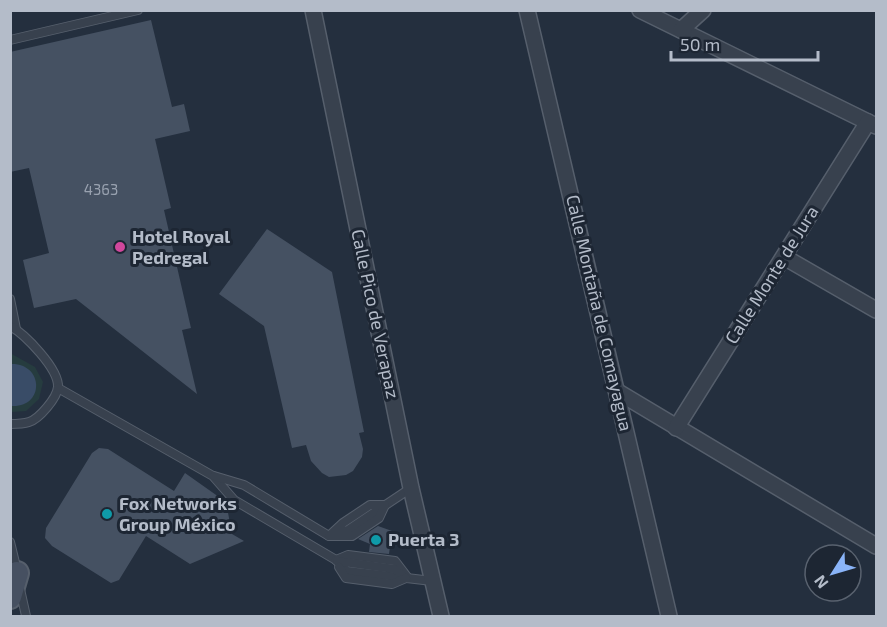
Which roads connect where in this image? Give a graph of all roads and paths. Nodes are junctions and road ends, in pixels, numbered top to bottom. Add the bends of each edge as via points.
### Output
1 (138, 10) edge
2 (313, 10) edge
3 (527, 10) edge
4 (640, 10) edge
5 (703, 10) edge
6 (681, 30) junction
7 (10, 40) edge
8 (872, 124) edge
9 (784, 257) junction
10 (10, 299) edge
11 (876, 310) edge
12 (13, 327) edge
13 (58, 388) junction
14 (618, 392) junction
15 (10, 424) edge
16 (676, 428) junction
17 (213, 476) junction
18 (411, 488) junction
19 (385, 505) junction
20 (329, 536) junction
21 (10, 542) edge
22 (876, 546) edge
23 (336, 560) junction
24 (17, 573) junction
25 (408, 578) junction
26 (432, 581) junction
27 (10, 597) edge
28 (26, 616) edge
29 (441, 616) edge
30 (669, 616) edge

1 - 7 lane
2 - 18 street, Calle Pico de Verapaz
3 - 14 street, Calle Montaña de Comayagua
4 - 6 street
5 - 6 street
6 - 8 street
8 - 9 street, Calle Monte de Jura
9 - 11 street
9 - 16 street, Calle Monte de Jura
10 - 12 lane
12 - 13 lane via 28,338 44,359
13 - 15 lane via 49,405 31,422
13 - 17 lane
14 - 16 street
14 - 30 street, Calle Montaña de Comayagua
16 - 22 street
17 - 20 lane via 244,485
17 - 23 lane via 234,500
18 - 19 lane
18 - 26 street, Calle Pico de Verapaz
19 - 20 lane via 348,530
19 - 20 lane via 379,518 352,536
21 - 24 lane
23 - 25 lane via 348,555 395,561
23 - 25 lane via 346,578 392,584
24 - 27 main road
24 - 28 lane
25 - 26 lane
26 - 29 street, Calle Pico de Verapaz

